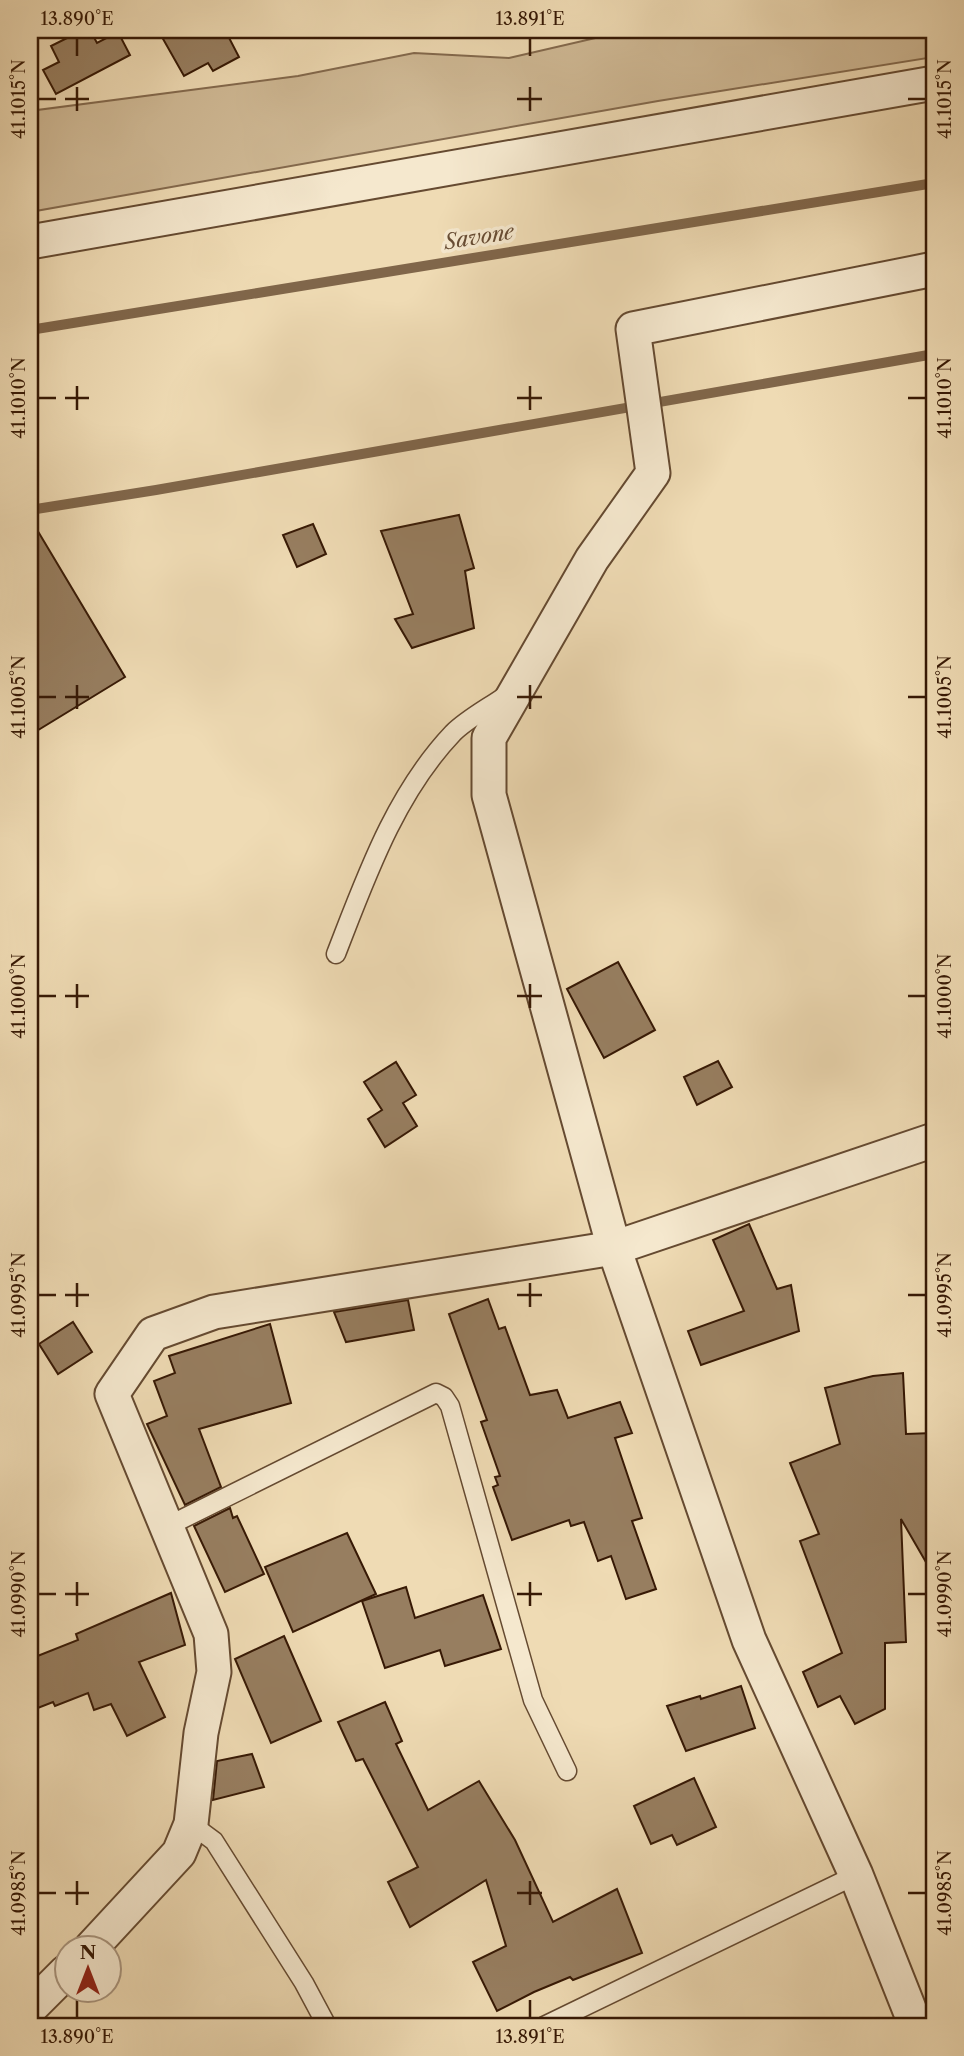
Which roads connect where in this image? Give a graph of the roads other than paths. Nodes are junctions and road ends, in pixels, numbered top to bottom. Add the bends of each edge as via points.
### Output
1 (934, 83) edge
2 (30, 242) edge
3 (934, 269) edge
4 (520, 685) junction
5 (337, 954) dead end
6 (934, 1140) edge
7 (614, 1248) junction
8 (168, 1527) junction
9 (567, 1771) dead end
10 (191, 1824) junction
11 (856, 1875) junction
12 (104, 1934) edge
13 (52, 1986) edge
14 (30, 2008) edge
15 (327, 2026) edge
16 (544, 2026) edge
17 (916, 2026) edge

1 - 2 street
3 - 4 street via 633,329 653,473 592,559
4 - 5 lane via 454,732 413,783 369,869
4 - 7 street via 489,738 489,795
6 - 7 street
7 - 8 street via 214,1312 153,1334 112,1394
7 - 11 street via 748,1640
8 - 9 lane via 436,1393 444,1397 533,1700
8 - 10 street via 211,1633 214,1672 201,1733
10 - 12 street via 178,1853
10 - 15 lane via 214,1841
11 - 16 lane
11 - 17 street
13 - 14 street

